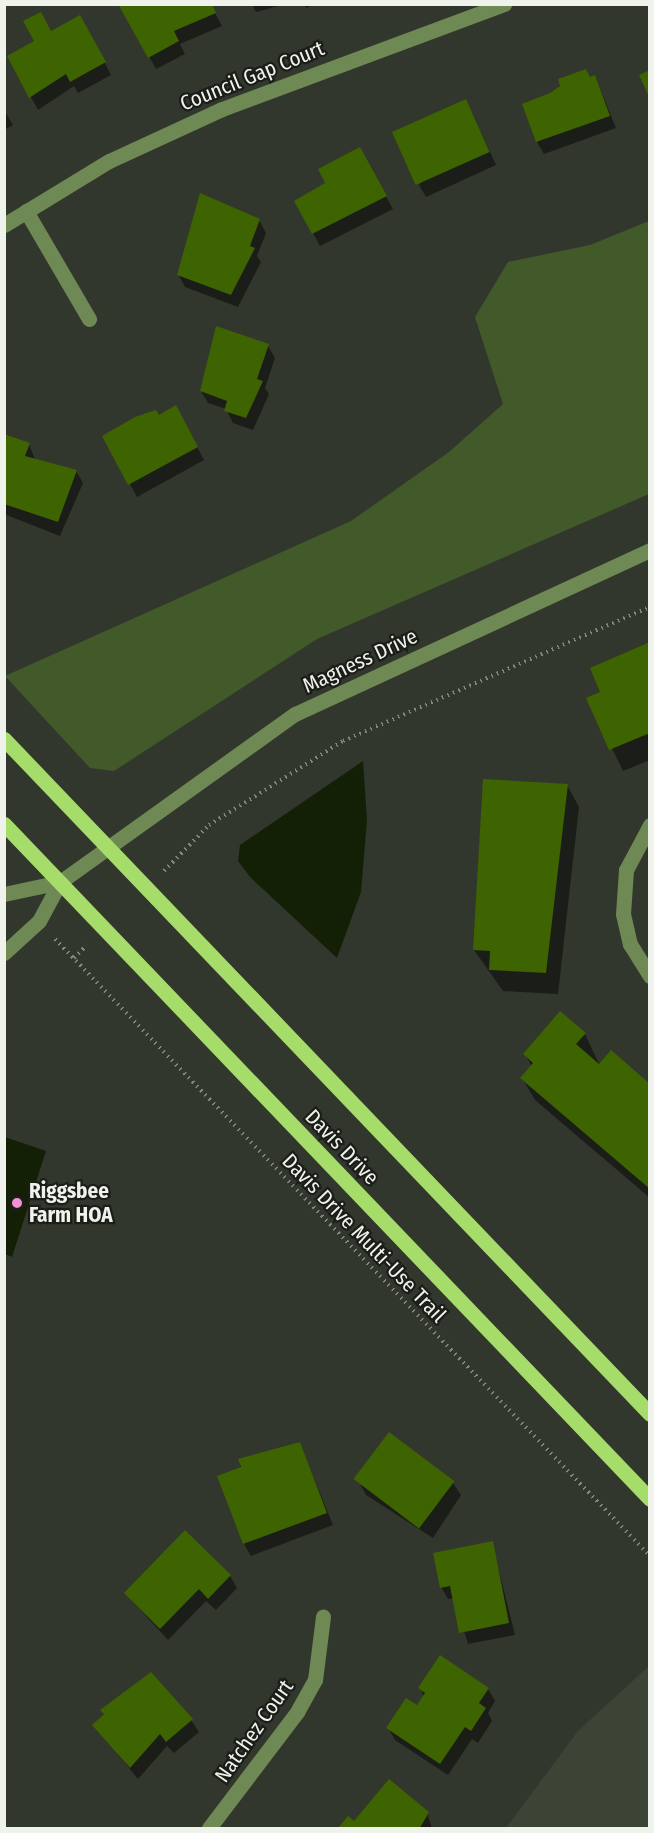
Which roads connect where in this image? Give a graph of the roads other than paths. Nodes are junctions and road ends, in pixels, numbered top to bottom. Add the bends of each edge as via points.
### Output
1 (504, 4) edge
2 (26, 211) junction
3 (4, 225) edge
4 (89, 319) dead end
5 (650, 550) edge
6 (4, 739) edge
7 (4, 824) edge
8 (650, 825) edge
9 (107, 844) junction
10 (60, 882) junction
11 (4, 894) edge
12 (4, 953) edge
13 (650, 976) edge
14 (650, 1414) edge
15 (650, 1499) edge
16 (323, 1617) dead end
17 (209, 1828) edge

1 - 2 street, Council Gap Court via 222,109 109,161
2 - 3 street, Council Gap Court
2 - 4 street
5 - 9 street, Magness Drive via 295,714
6 - 9 main road, Davis Drive
7 - 10 main road, Davis Drive
8 - 13 street via 626,870 623,914 630,944
9 - 10 street, Magness Drive
9 - 14 main road, Davis Drive
10 - 11 street
10 - 12 street via 39,921
10 - 15 main road, Davis Drive
16 - 17 street, Natchez Court via 315,1680 297,1712

